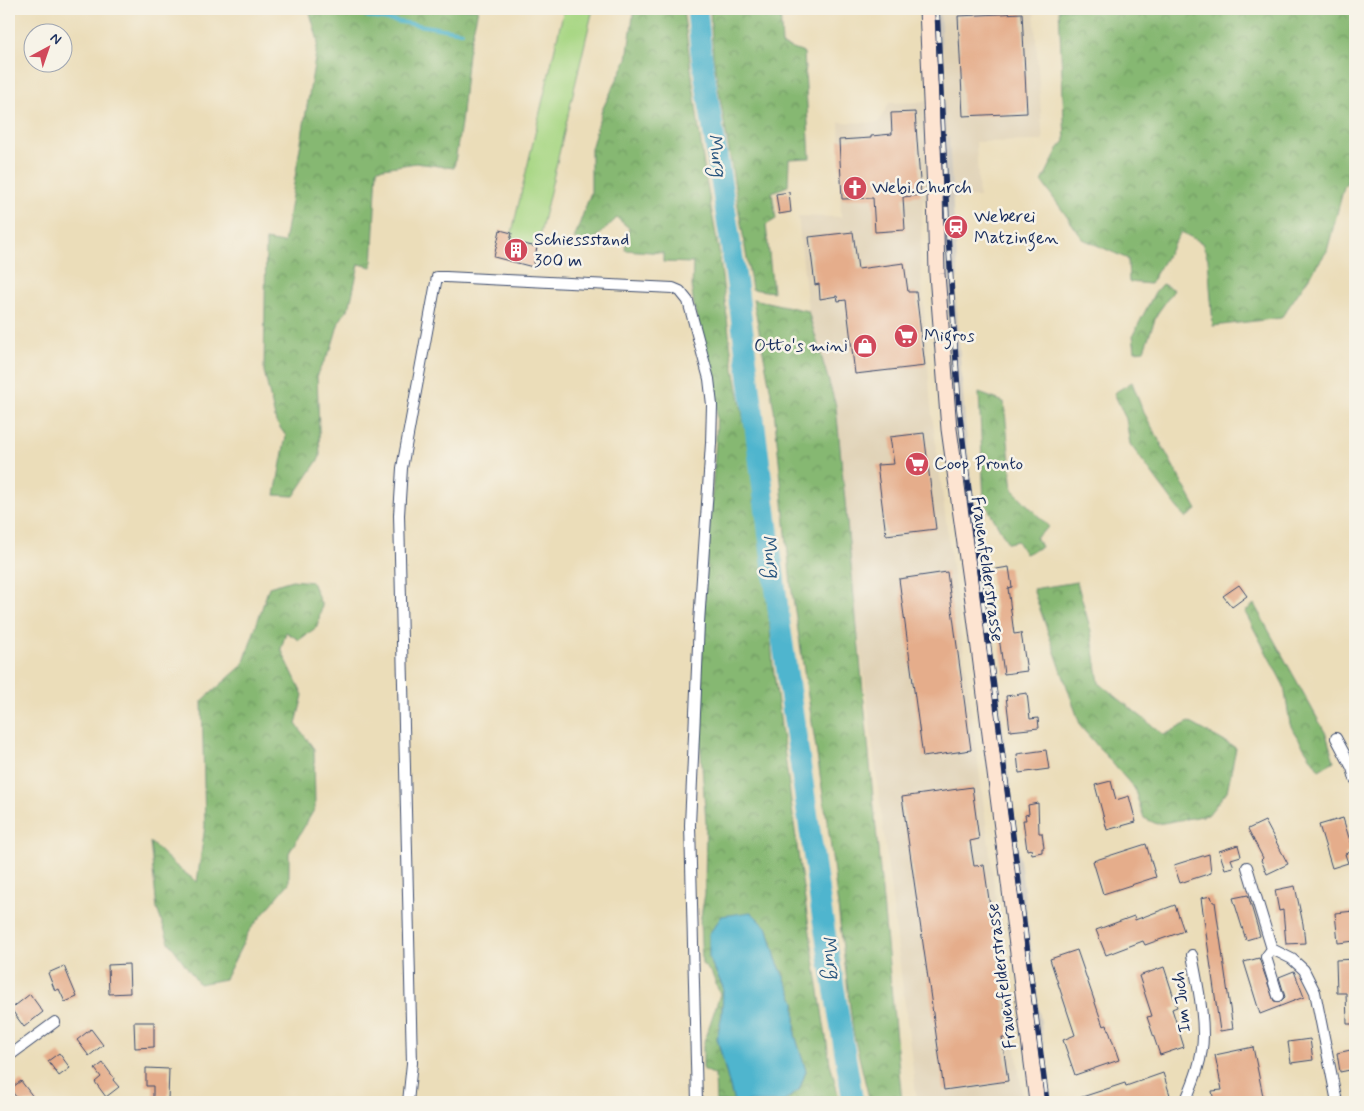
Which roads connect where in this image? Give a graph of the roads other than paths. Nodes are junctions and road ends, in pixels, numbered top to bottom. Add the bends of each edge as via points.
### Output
1 (927, 9) edge
2 (1336, 738) dead end
3 (1355, 779) edge
4 (1247, 867) dead end
5 (1272, 949) junction
6 (1192, 955) dead end
7 (1278, 996) dead end
8 (55, 1022) dead end
9 (9, 1056) edge
10 (408, 1102) edge
11 (697, 1102) edge
12 (1037, 1102) edge
13 (1185, 1102) edge
14 (1336, 1102) edge

1 - 12 main road, Frauenfelderstrasse via 936,274 949,430
2 - 3 street
4 - 5 street
5 - 7 street via 1266,957
5 - 14 street via 1292,959 1304,970 1315,992
6 - 13 street, Im Juch via 1203,1036 1197,1072
8 - 9 street
10 - 11 street via 412,1063 399,515 402,468 437,277 446,277 673,288 688,301 709,379 712,405 690,825

